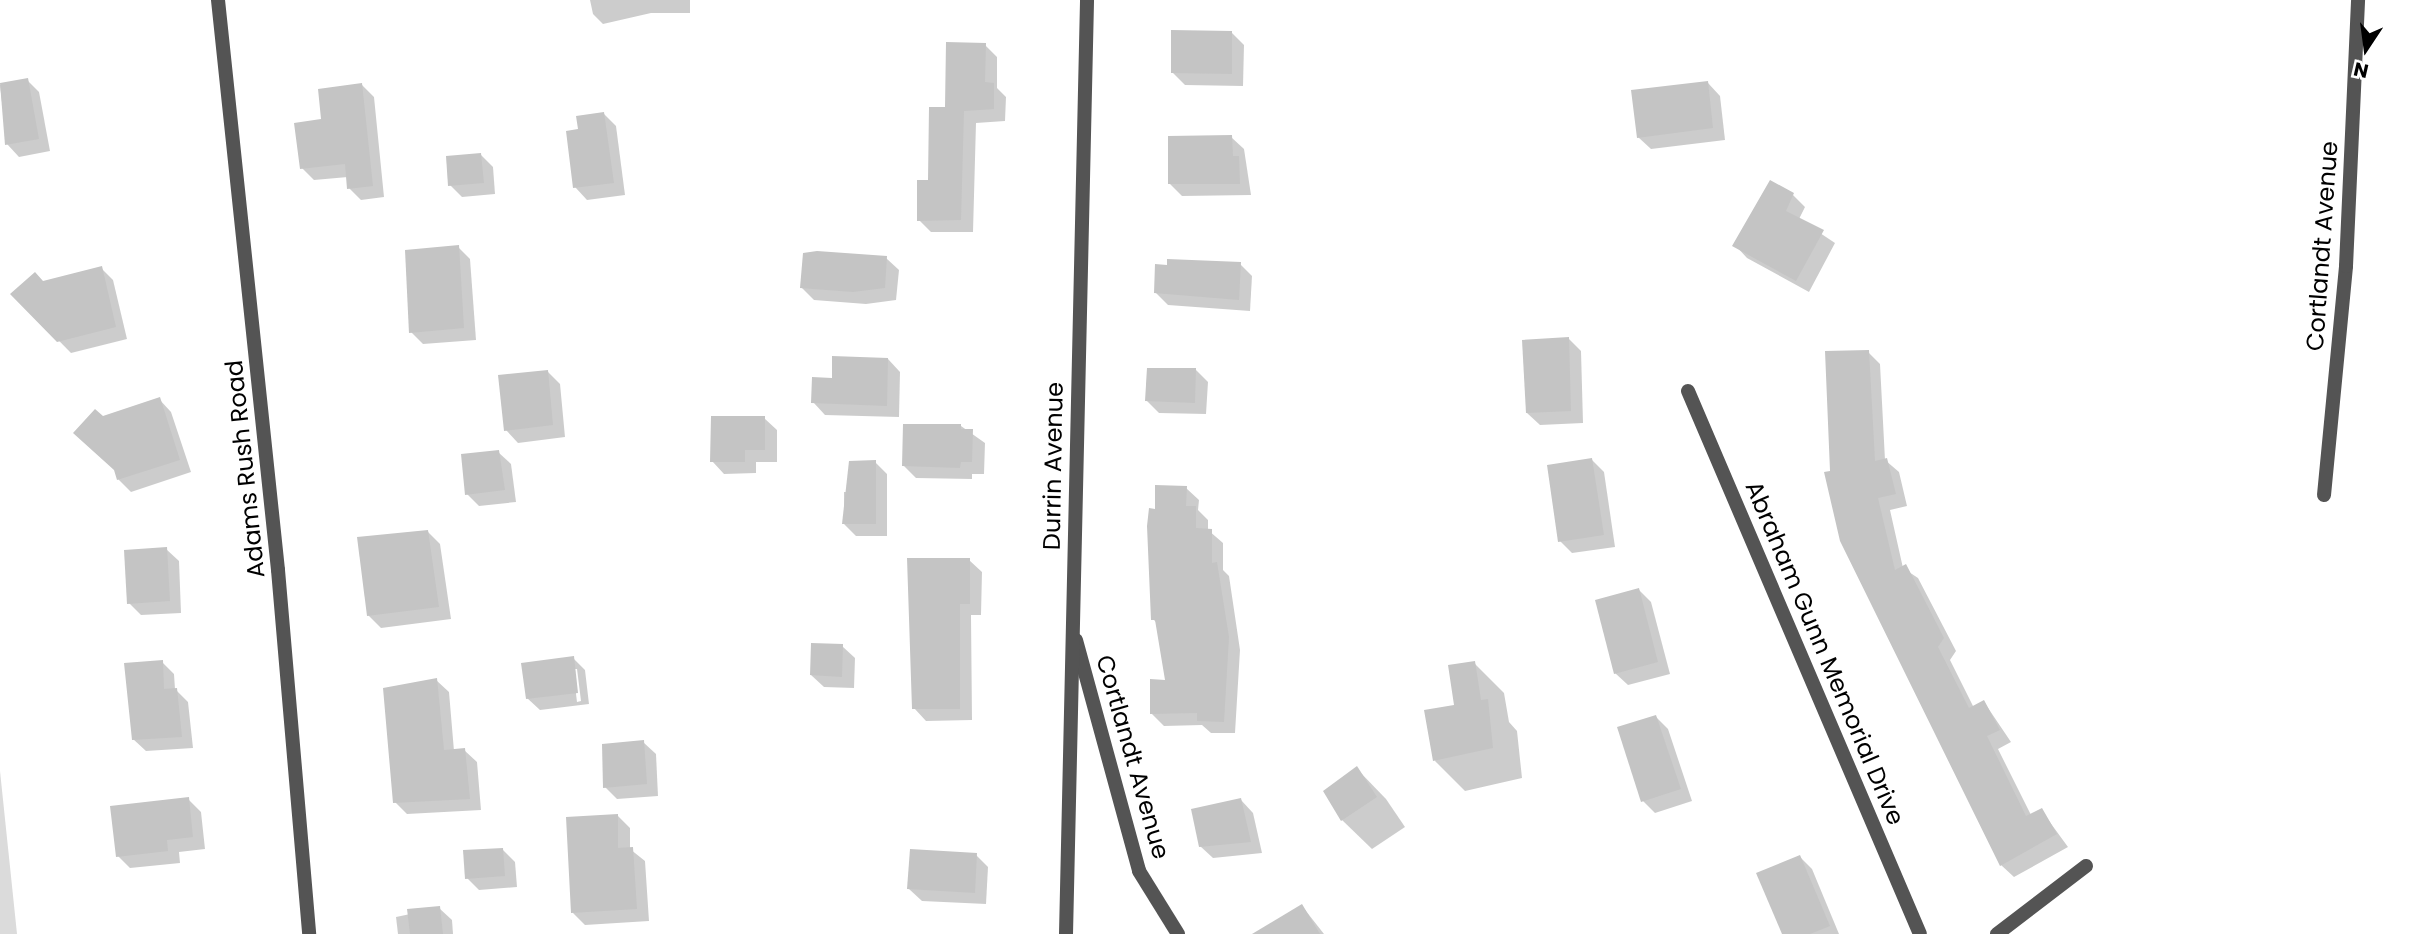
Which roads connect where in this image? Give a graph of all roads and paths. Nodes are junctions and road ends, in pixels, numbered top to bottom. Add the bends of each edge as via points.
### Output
1 (218, 0) edge
2 (1087, 0) edge
3 (2358, 0) edge
4 (1688, 391) dead end
5 (2324, 495) dead end
6 (1072, 625) junction
7 (2086, 866) dead end
8 (309, 934) edge
9 (1066, 934) edge
10 (1178, 934) edge
11 (1920, 934) edge
12 (1997, 934) edge

1 - 8 street, Adams Rush Road via 278,570
2 - 6 street, Durrin Avenue
3 - 5 street, Cortlandt Avenue via 2346,266
4 - 11 street, Abraham Gunn Memorial Drive
6 - 9 street, Durrin Avenue
6 - 10 street, Cortlandt Avenue via 1139,871
7 - 12 street

